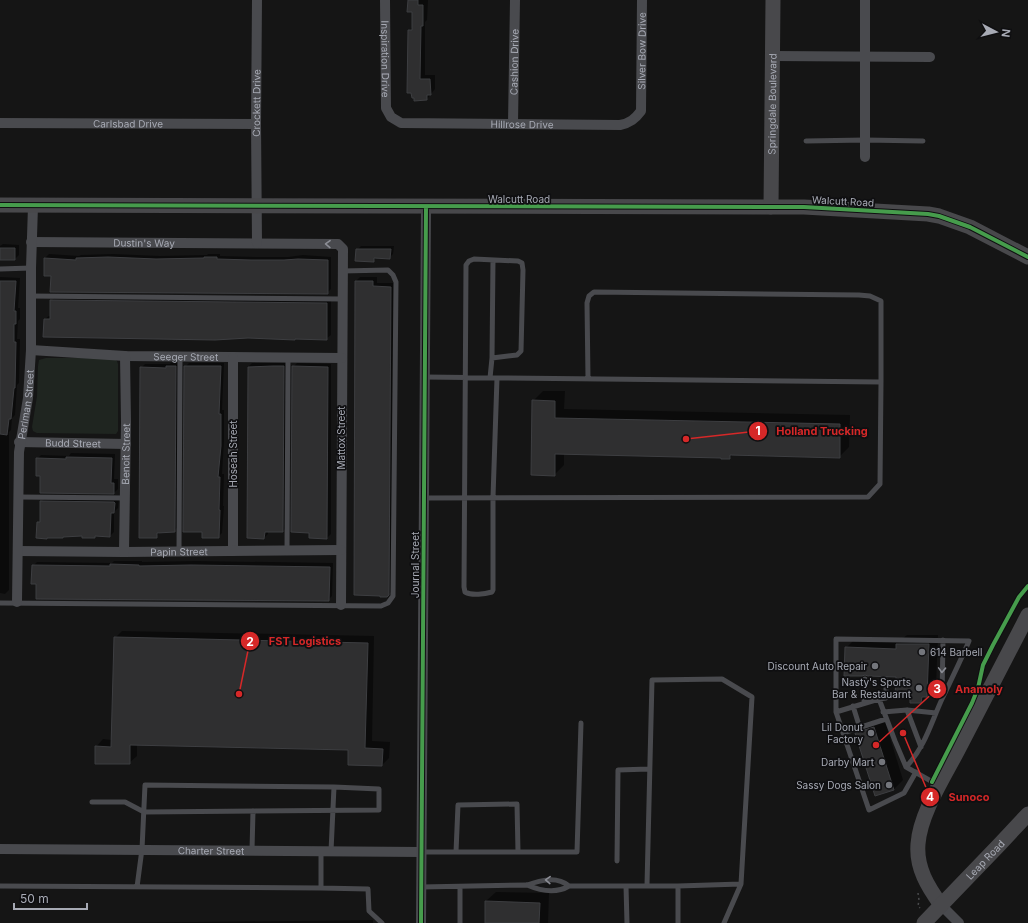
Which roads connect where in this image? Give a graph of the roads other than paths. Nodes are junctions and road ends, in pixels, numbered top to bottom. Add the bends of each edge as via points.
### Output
1 (257, 0) edge
2 (385, 0) edge
3 (515, 0) edge
4 (642, 0) edge
5 (773, 0) edge
6 (865, 0) edge
7 (773, 56) junction
8 (864, 57) junction
9 (930, 57) dead end
10 (642, 102) joint
11 (391, 118) joint
12 (0, 123) edge
13 (256, 124) junction
14 (513, 124) junction
15 (865, 140) junction
16 (806, 141) dead end
17 (924, 141) dead end
18 (865, 157) dead end
19 (0, 206) edge
20 (33, 206) junction
21 (256, 206) junction
22 (426, 207) junction
23 (771, 207) junction
24 (31, 242) junction
25 (257, 243) junction
26 (1028, 256) edge
27 (493, 260) junction
28 (30, 268) junction
29 (0, 269) edge
30 (342, 271) junction
31 (30, 296) junction
32 (342, 299) junction
33 (31, 350) junction
34 (125, 356) junction
35 (180, 356) junction
36 (233, 357) junction
37 (288, 357) junction
38 (342, 358) junction
39 (492, 358) junction
40 (425, 377) junction
41 (466, 378) junction
42 (490, 378) junction
43 (497, 378) junction
44 (588, 378) junction
45 (881, 382) junction
46 (20, 442) junction
47 (126, 444) junction
48 (19, 497) junction
49 (464, 497) junction
50 (493, 497) junction
51 (125, 498) junction
52 (424, 498) junction
53 (341, 550) junction
54 (18, 551) junction
55 (233, 551) junction
56 (287, 551) junction
57 (124, 552) junction
58 (179, 552) junction
59 (17, 602) junction
60 (0, 603) edge
61 (341, 605) junction
62 (1028, 615) edge
63 (943, 640) junction
64 (865, 679) dead end
65 (886, 680) dead end
66 (879, 699) junction
67 (942, 699) junction
68 (864, 703) junction
69 (853, 706) junction
70 (907, 710) junction
71 (836, 712) junction
72 (883, 712) junction
73 (936, 712) junction
74 (886, 719) junction
75 (858, 722) dead end
76 (581, 723) dead end
77 (896, 726) dead end
78 (890, 728) junction
79 (843, 733) junction
80 (901, 738) dead end
81 (895, 741) junction
82 (921, 747) junction
83 (906, 767) junction
84 (650, 769) junction
85 (916, 772) junction
86 (939, 786) junction
87 (334, 787) junction
88 (92, 802) dead end
89 (333, 810) junction
90 (144, 812) junction
91 (253, 812) junction
92 (1028, 814) edge
93 (0, 849) edge
94 (142, 849) junction
95 (252, 850) junction
96 (321, 851) junction
97 (331, 851) junction
98 (421, 852) junction
99 (456, 852) junction
100 (518, 852) junction
101 (616, 861) dead end
102 (741, 884) junction
103 (527, 885) junction
104 (647, 885) junction
105 (0, 886) edge
106 (569, 886) junction
107 (626, 886) junction
108 (678, 886) junction
109 (137, 887) junction
110 (421, 887) junction
111 (460, 887) junction
112 (321, 888) junction
113 (941, 905) junction
114 (382, 923) edge
115 (421, 923) edge
116 (460, 923) edge
117 (627, 923) edge
118 (678, 923) edge
119 (724, 923) edge
120 (924, 923) edge
121 (958, 923) edge

1 - 13 street, Crockett Drive
2 - 11 street, Inspiration Drive via 385,92 386,108
3 - 14 street, Cashion Drive
4 - 10 street, Silver Bow Drive
5 - 7 street, Springdale Boulevard
6 - 8 street
7 - 8 street
7 - 23 street, Springdale Boulevard
8 - 9 street
8 - 15 street
10 - 14 street, Hillrose Drive via 641,111 635,118 620,125
11 - 14 street, Hillrose Drive via 401,123
12 - 13 street, Carlsbad Drive
13 - 21 street, Crockett Drive
15 - 16 lane
15 - 17 lane
15 - 18 street
19 - 20 street, Walcutt Road
20 - 21 street, Walcutt Road
20 - 24 street, Perlman Street
21 - 22 street, Walcutt Road
21 - 25 street
22 - 23 street, Walcutt Road
22 - 40 street, Journal Street
23 - 26 street, Walcutt Road via 928,214 951,219
24 - 25 street, Dustin's Way
24 - 28 street, Perlman Street
30 -> 25 street, Dustin's Way via 343,250 338,244
27 - 39 lane
27 - 39 lane via 518,261 522,264 522,351 517,355
27 - 41 lane via 474,259 466,264
28 - 29 lane
28 - 31 street, Perlman Street
30 - 32 street, Mattox Street
30 - 61 lane via 388,270 394,274 396,282 393,596 388,603 381,606
31 - 32 lane
31 - 33 street, Perlman Street
32 - 38 street, Mattox Street
33 - 34 street, Seeger Street
33 - 46 street, Perlman Street via 28,398
34 - 35 street, Seeger Street
34 - 47 street, Benoit Street
35 - 36 street, Seeger Street
35 - 58 lane
36 - 37 street, Seeger Street
36 - 55 street, Hoseah Street
37 - 38 street, Seeger Street
37 - 56 lane
38 - 53 street, Mattox Street
39 - 42 lane
40 - 41 lane
40 - 52 street, Journal Street
41 - 42 lane
41 - 49 lane
42 - 43 lane
43 - 44 lane
43 - 50 lane
44 - 45 lane
44 - 45 lane via 587,303 589,296 594,292 859,295 881,301
45 - 50 lane via 880,484 868,497
46 - 47 street, Budd Street
46 - 48 street, Perlman Street
47 - 51 street, Benoit Street
48 - 51 lane
48 - 54 street, Perlman Street
49 - 50 lane
49 - 50 lane via 464,588 468,594 488,593 493,590
49 - 52 lane
51 - 57 street, Benoit Street
52 - 98 street, Journal Street
53 - 56 street, Papin Street
53 - 61 street, Mattox Street
54 - 57 street, Papin Street
54 - 59 street, Perlman Street
55 - 56 street, Papin Street
55 - 58 street, Papin Street
57 - 58 street, Papin Street
59 - 60 lane
59 - 61 lane
62 - 86 street
63 -> 67 lane
63 - 67 lane via 969,641
63 - 71 lane via 836,639
64 - 68 lane
65 - 66 lane via 886,698
66 - 68 lane
66 - 72 lane
67 - 73 lane
68 - 69 lane
69 - 71 lane
69 - 75 lane
70 - 72 lane
70 - 73 lane
70 - 82 lane via 908,721
71 - 79 lane
72 - 74 lane
73 - 82 lane
74 - 78 lane
74 - 79 lane
76 - 100 lane via 577,852
77 - 78 lane
78 - 81 lane
79 - 85 lane via 869,810 904,793
80 - 81 lane
81 - 83 lane
82 - 83 lane
83 - 85 lane
84 - 101 lane via 618,770
84 - 102 lane via 652,680 722,679 752,696
84 - 104 lane
85 - 86 lane
86 - 113 street via 920,829 918,855 928,887
87 - 89 lane
87 - 89 lane via 379,789 379,810
87 - 90 lane via 145,786
88 - 90 lane via 125,802
89 - 91 lane
89 - 97 lane
90 - 91 lane
90 - 94 lane
91 - 95 lane
92 - 113 street, Leap Road
93 - 94 street, Charter Street
94 - 95 street, Charter Street
94 - 109 lane
95 - 96 street, Charter Street
96 - 97 street, Charter Street
96 - 112 lane
97 - 98 street, Charter Street
98 - 99 lane
98 - 110 street, Journal Street
99 - 100 lane
99 - 100 lane via 458,805 517,804
102 - 108 lane
102 - 119 lane
103 - 106 lane via 551,891
106 -> 103 lane via 562,881 540,880
103 - 111 lane
104 - 107 lane
104 - 108 lane
105 - 109 lane
106 - 107 lane
107 - 117 lane
108 - 118 lane
109 - 112 lane
110 - 111 lane
110 - 115 street, Journal Street
111 - 116 lane
112 - 114 lane via 368,889 369,911
113 - 120 street, Leap Road
113 - 121 street

